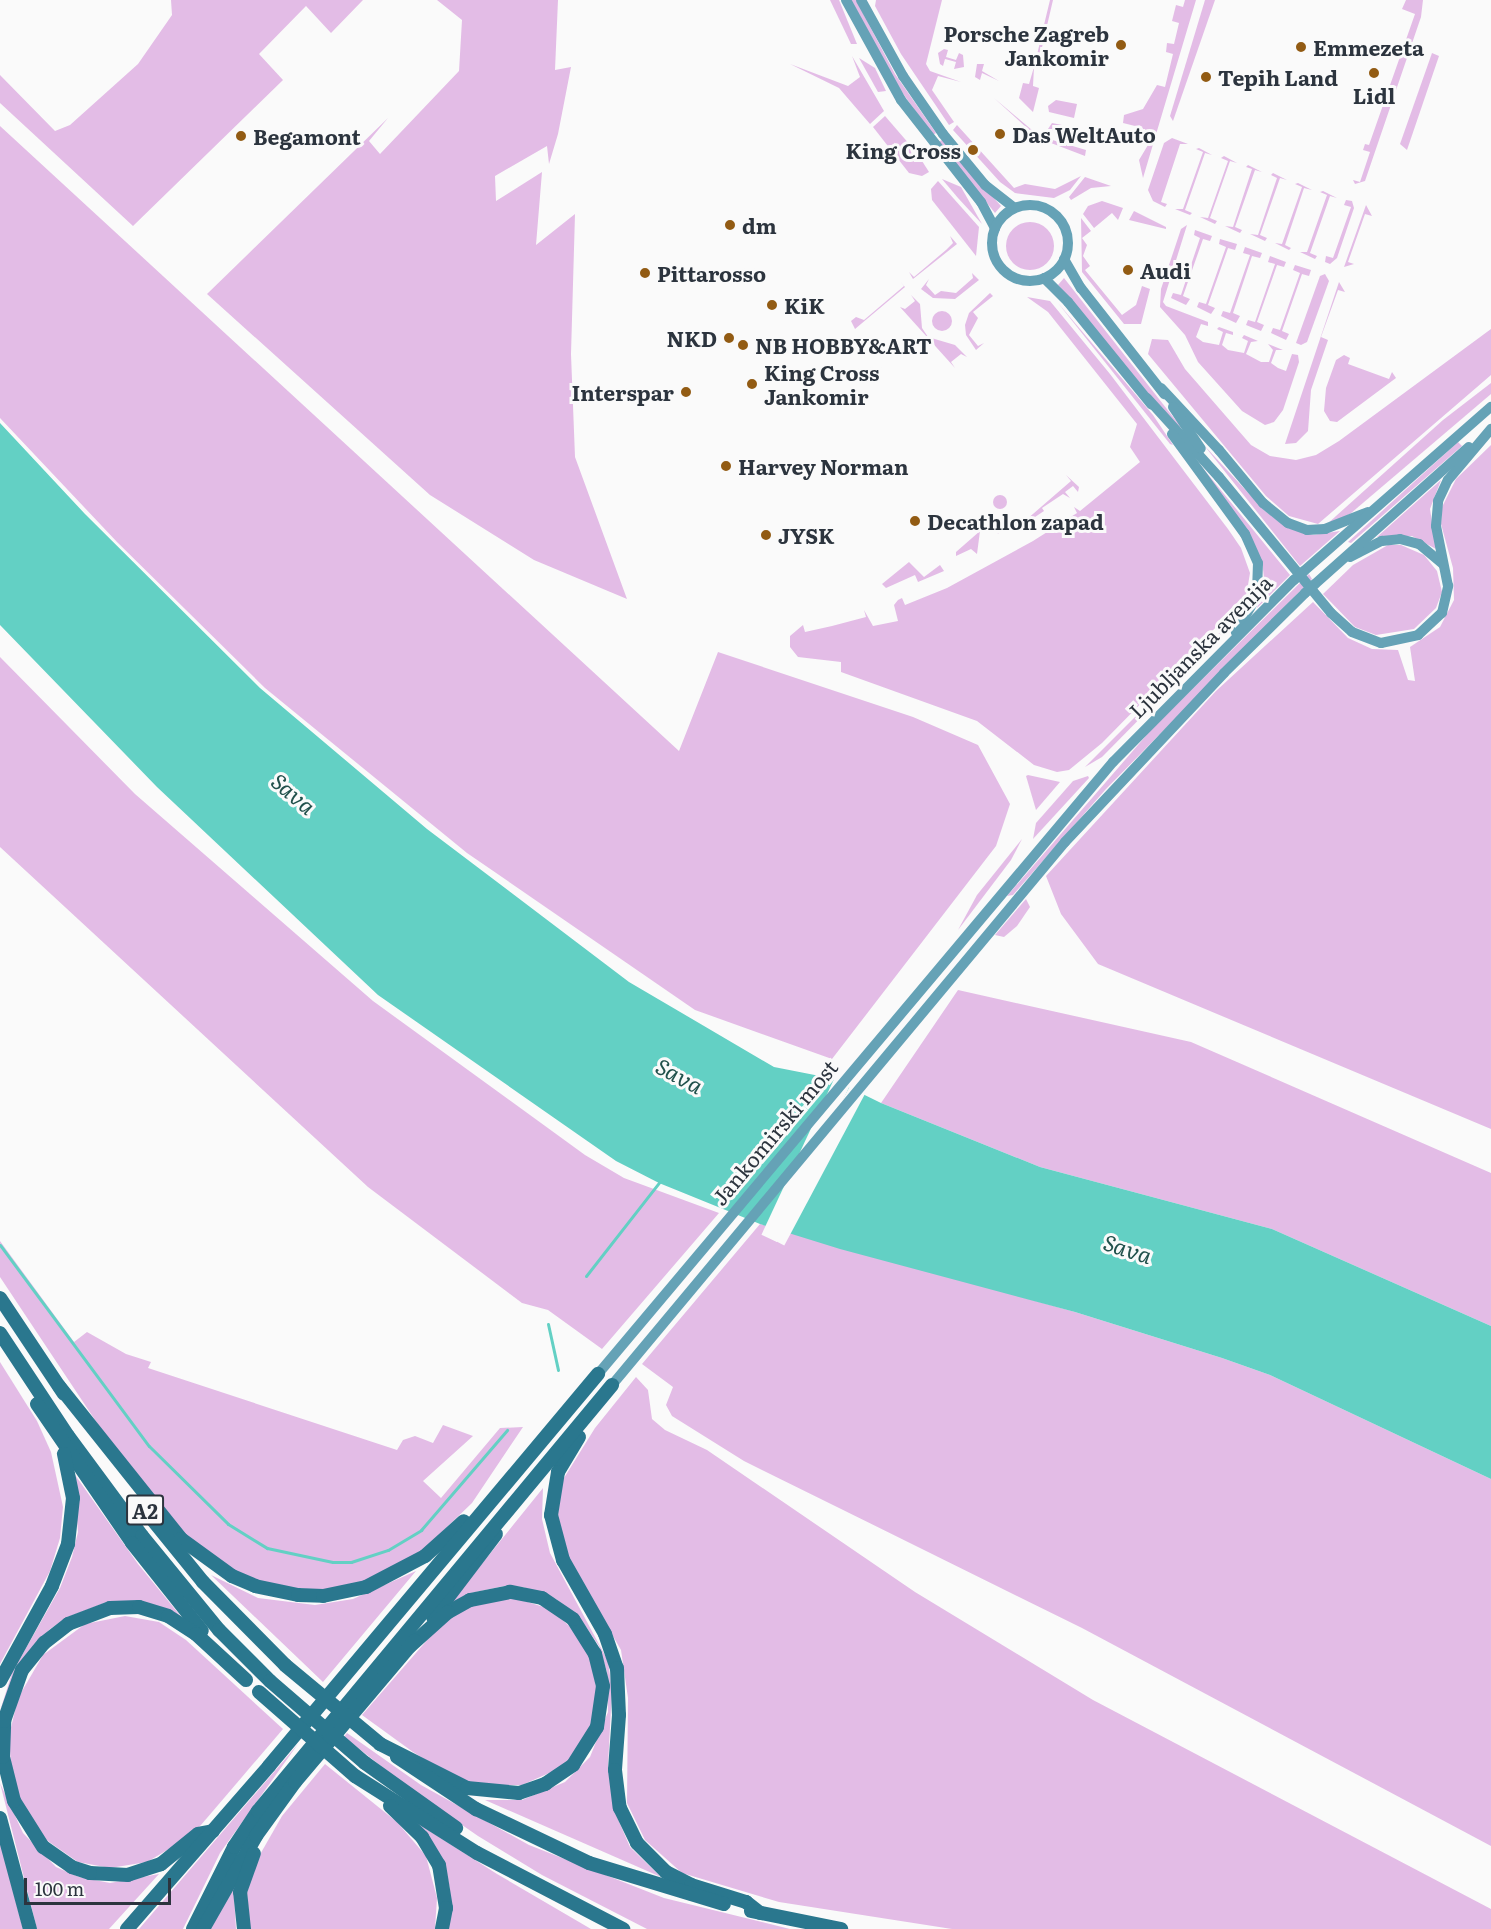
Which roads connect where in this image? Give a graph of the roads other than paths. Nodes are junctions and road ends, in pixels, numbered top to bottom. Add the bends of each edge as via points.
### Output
1 (846, 0) edge
2 (861, 0) edge
3 (1014, 208) junction
4 (995, 228) junction
5 (1064, 259) junction
6 (1044, 278) junction
7 (1161, 388) junction
8 (1147, 398) junction
9 (1491, 407) edge
10 (1491, 429) edge
11 (1219, 477) junction
12 (1368, 512) junction
13 (1443, 564) junction
14 (1335, 565) junction
15 (1226, 647) junction
16 (961, 938) joint
17 (975, 949) joint
18 (0, 1298) edge
19 (3, 1337) edge
20 (598, 1374) joint
21 (59, 1386) junction
22 (608, 1389) junction
23 (62, 1446) junction
24 (503, 1485) junction
25 (521, 1495) junction
26 (409, 1647) junction
27 (246, 1680) junction
28 (0, 1681) edge
29 (380, 1744) junction
30 (357, 1777) junction
31 (280, 1804) junction
32 (0, 1818) edge
33 (213, 1832) junction
34 (760, 1913) junction
35 (617, 1926) edge
36 (30, 1929) edge
37 (127, 1929) edge
38 (193, 1929) edge
39 (203, 1929) edge
40 (244, 1929) edge
41 (441, 1929) edge
42 (841, 1929) edge

1 - 4 main road via 901,100 981,202
2 - 3 main road via 903,76 943,134 985,186
3 - 4 main road
3 - 5 main road via 1041,207 1059,218 1068,243
4 - 6 main road via 992,246 1002,268 1021,279
5 - 6 main road
5 - 7 main road via 1081,288
6 - 8 main road
7 - 11 main road
7 - 12 main road via 1281,519 1320,530
8 - 11 main road
8 - 15 main road via 1245,534 1258,563 1257,596
9 - 12 main road, Ljubljanska avenija
10 - 13 main road via 1448,480 1438,501 1436,526
10 - 14 main road, Ljubljanska avenija
11 - 13 main road via 1330,613 1364,638 1397,642 1434,624 1448,595
12 - 15 main road, Ljubljanska avenija, bridge
13 - 14 main road via 1419,544 1400,539 1374,544
14 - 17 main road, Ljubljanska avenija, bridge via 1111,789
15 - 16 main road, Ljubljanska avenija via 1113,762
16 - 20 main road, Jankomirski most
17 - 22 main road, Jankomirski most
18 - 21 highway, A2
19 - 23 highway via 12,1363
19 - 35 highway, A2, bridge via 68,1436 142,1536 219,1630 270,1682 365,1763 480,1845
20 - 24 highway
21 - 24 highway via 181,1539 232,1576 277,1592 323,1596 389,1577 425,1556
21 - 29 highway, A2, bridge via 156,1524 203,1582 285,1665
22 - 25 highway
22 - 34 highway via 558,1472 551,1515 563,1560 605,1635 616,1668 619,1715 615,1770 620,1808 638,1843 666,1872 691,1885 746,1902
23 - 27 highway via 173,1598
23 - 28 highway via 73,1498 69,1544 52,1586
24 - 33 highway
25 - 26 highway via 487,1549
25 - 38 highway via 258,1811 234,1847
26 - 29 highway via 448,1612 470,1600 510,1592 542,1598 573,1619 595,1654 603,1686 597,1727 588,1748 560,1775 532,1791 512,1794 467,1788
26 - 31 highway
27 - 30 highway, bridge
27 - 33 highway via 196,1634 168,1616 139,1607 110,1608 68,1623 44,1643 22,1670 4,1721 3,1758 14,1801 43,1847 72,1867 90,1873 128,1875 161,1864 198,1834
29 - 34 highway via 476,1809 589,1863
30 - 35 highway via 477,1853
30 - 41 highway via 429,1845 443,1878 446,1908
31 - 39 highway via 244,1856
31 - 40 highway via 244,1876 240,1904
32 - 36 highway
33 - 37 highway
34 - 42 highway

